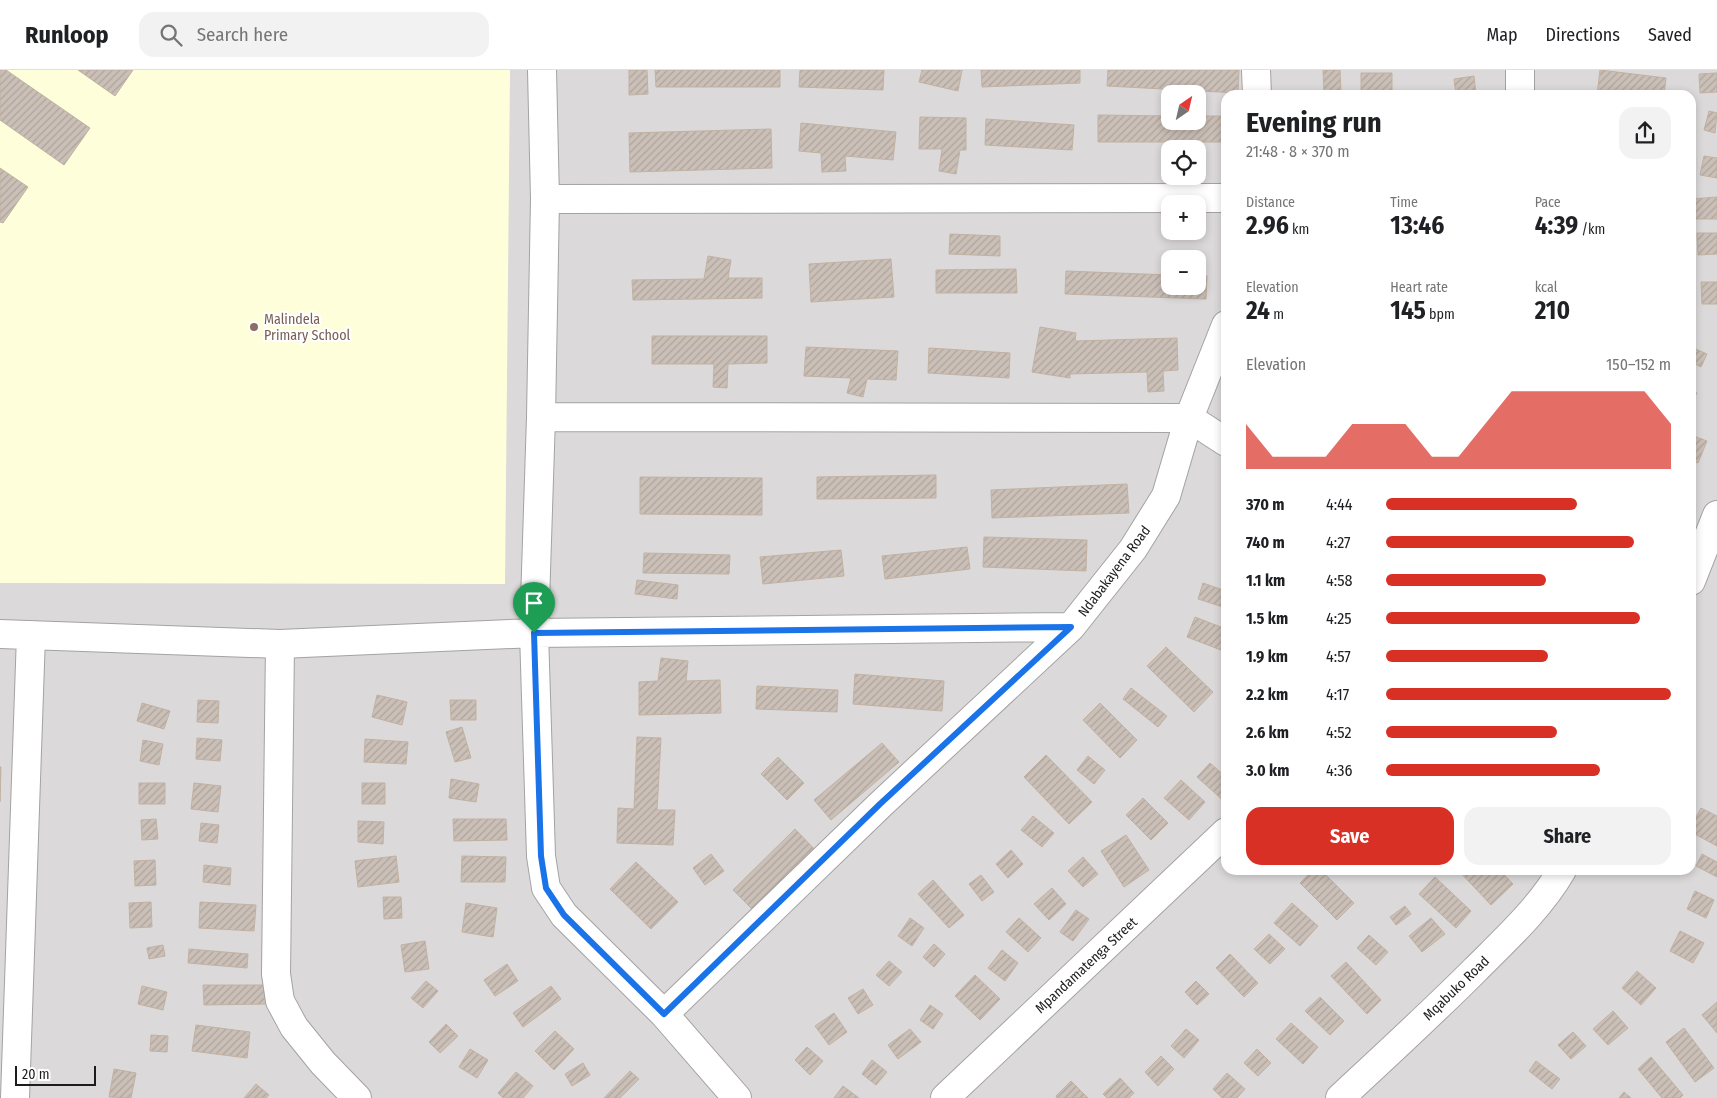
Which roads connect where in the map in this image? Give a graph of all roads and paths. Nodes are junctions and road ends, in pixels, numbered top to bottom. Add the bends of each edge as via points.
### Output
1 (542, 70) edge
2 (1256, 70) edge
3 (1520, 70) edge
4 (1257, 90) edge
5 (1520, 90) edge
6 (1221, 198) edge
7 (545, 199) junction
8 (1221, 338) edge
9 (541, 417) junction
10 (1189, 418) junction
11 (1221, 439) edge
12 (1717, 515) edge
13 (1696, 569) edge
14 (1071, 627) junction
15 (534, 633) junction
16 (0, 634) edge
17 (31, 635) junction
18 (280, 644) junction
19 (1221, 837) edge
20 (1559, 875) edge
21 (664, 1014) junction
22 (0, 1082) edge
23 (15, 1098) edge
24 (357, 1098) edge
25 (737, 1098) edge
26 (945, 1098) edge
27 (1340, 1098) edge

1 - 7 street
2 - 4 street
3 - 5 street
6 - 7 street
7 - 9 street
8 - 10 street, Ndabakayena Road
9 - 10 street
9 - 15 street
10 - 11 street
10 - 14 street, Ndabakayena Road via 1166,496 1133,549
12 - 13 street
14 - 15 street
14 - 21 street, Ndabakayena Road via 880,804
15 - 18 street
15 - 21 street via 541,856 546,888 564,915
16 - 17 street
17 - 18 street
17 - 23 street
18 - 24 street via 276,974 280,1001 294,1027
19 - 26 street, Mpandamatenga Street
20 - 27 street, Mqabuko Road via 1551,889 1498,947
21 - 25 street
22 - 23 street

